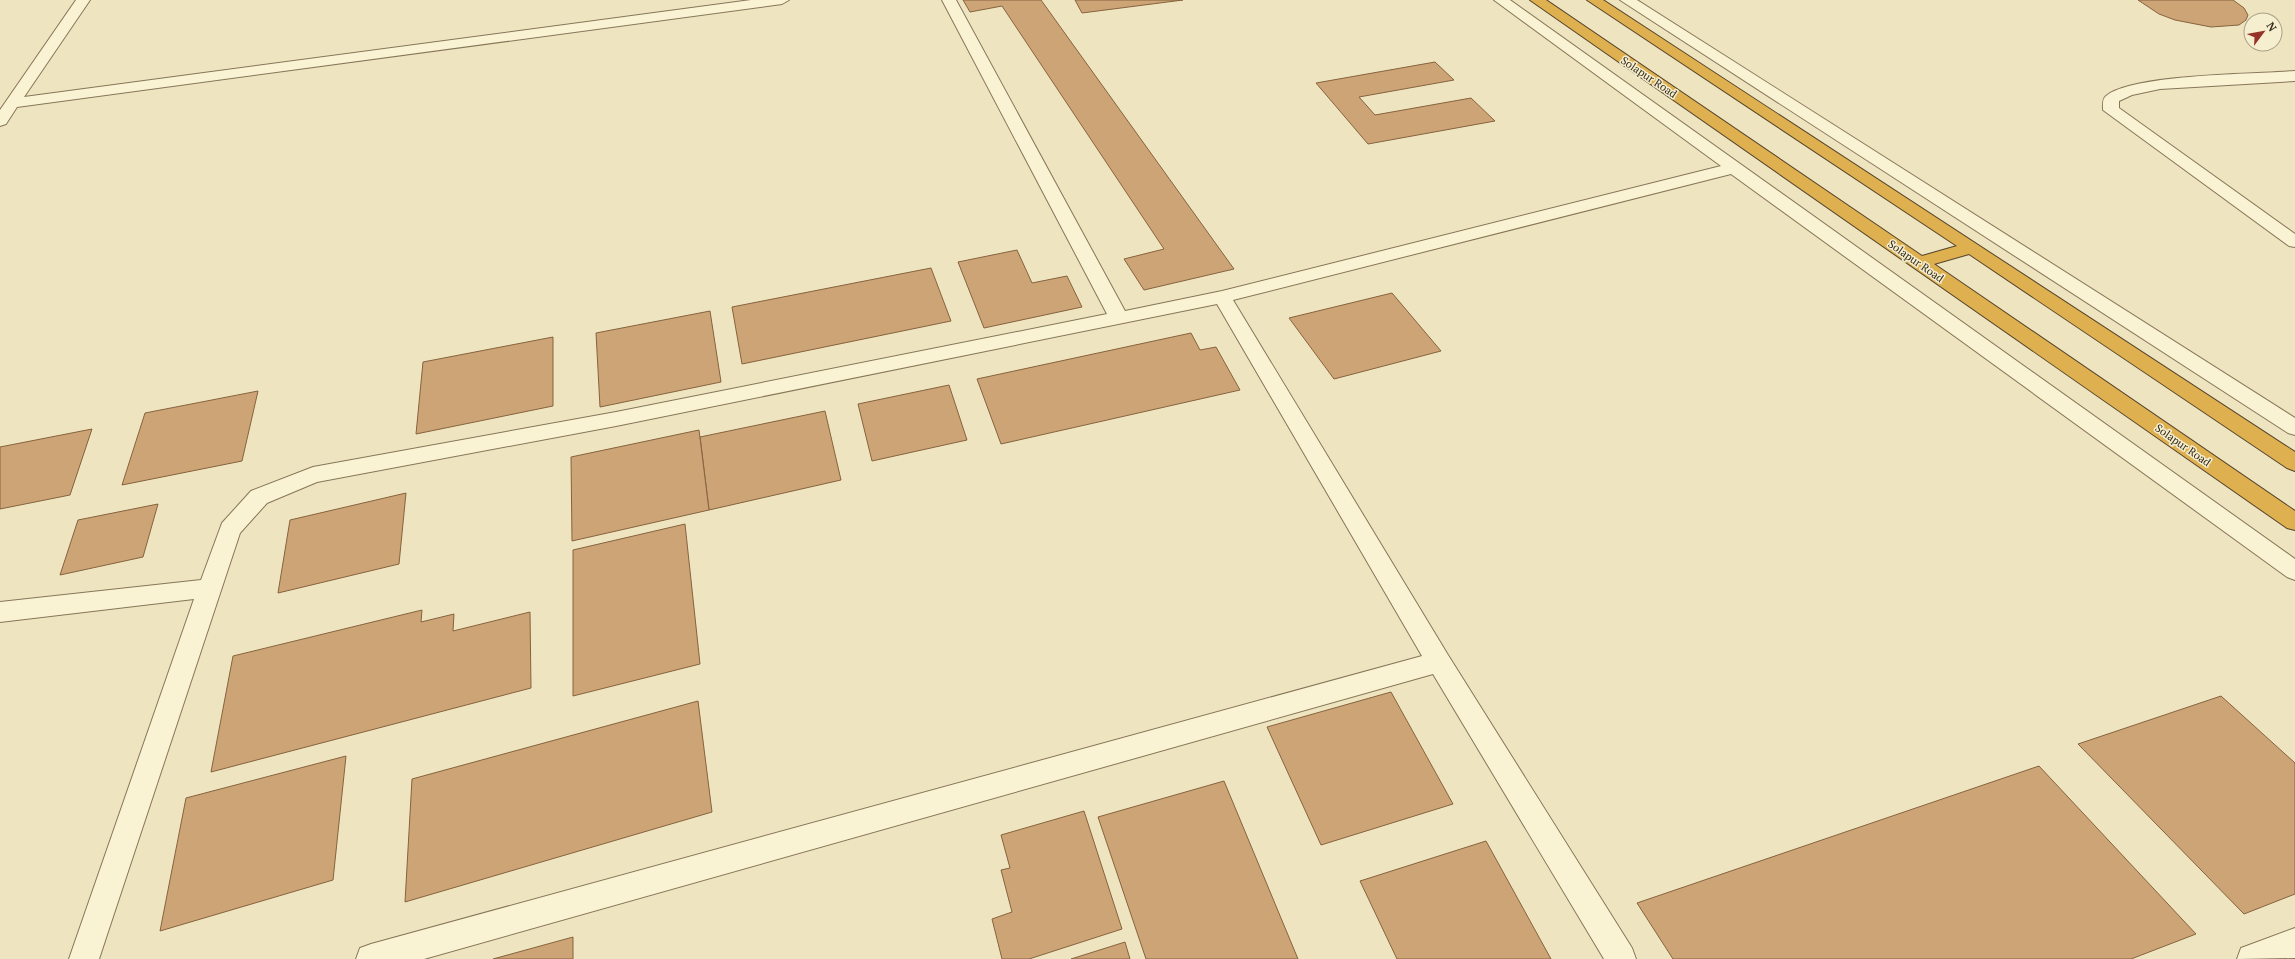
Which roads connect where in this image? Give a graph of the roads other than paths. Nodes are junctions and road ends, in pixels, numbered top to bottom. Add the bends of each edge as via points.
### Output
1 (83, 0) edge
2 (782, 0) edge
3 (949, 0) edge
4 (1501, 0) edge
5 (1537, 0) edge
6 (1594, 0) edge
7 (1627, 0) edge
8 (2295, 76) edge
9 (13, 103) junction
10 (0, 122) edge
11 (1735, 168) junction
12 (2295, 242) edge
13 (1971, 247) junction
14 (1919, 263) junction
15 (1222, 297) junction
16 (1119, 318) junction
17 (2295, 428) edge
18 (2295, 463) edge
19 (2295, 522) edge
20 (2295, 571) edge
21 (211, 588) junction
22 (0, 612) edge
23 (1439, 662) junction
24 (2295, 943) edge
25 (84, 959) edge
26 (371, 959) edge
27 (1621, 959) edge
28 (2252, 959) edge

1 - 9 street
2 - 9 street
3 - 16 street
4 - 11 street
5 - 14 highway, Solapur Road
6 - 13 highway
7 - 17 street
8 - 12 street via 2160,84 2127,91 2111,99 2111,110
9 - 10 street
11 - 15 street
11 - 20 street
13 - 14 highway
13 - 18 highway
14 - 19 highway, Solapur Road
15 - 16 street
15 - 23 street
16 - 21 street via 313,476 259,498 230,529
21 - 22 street
21 - 25 street
23 - 26 street
23 - 27 street
24 - 28 street

